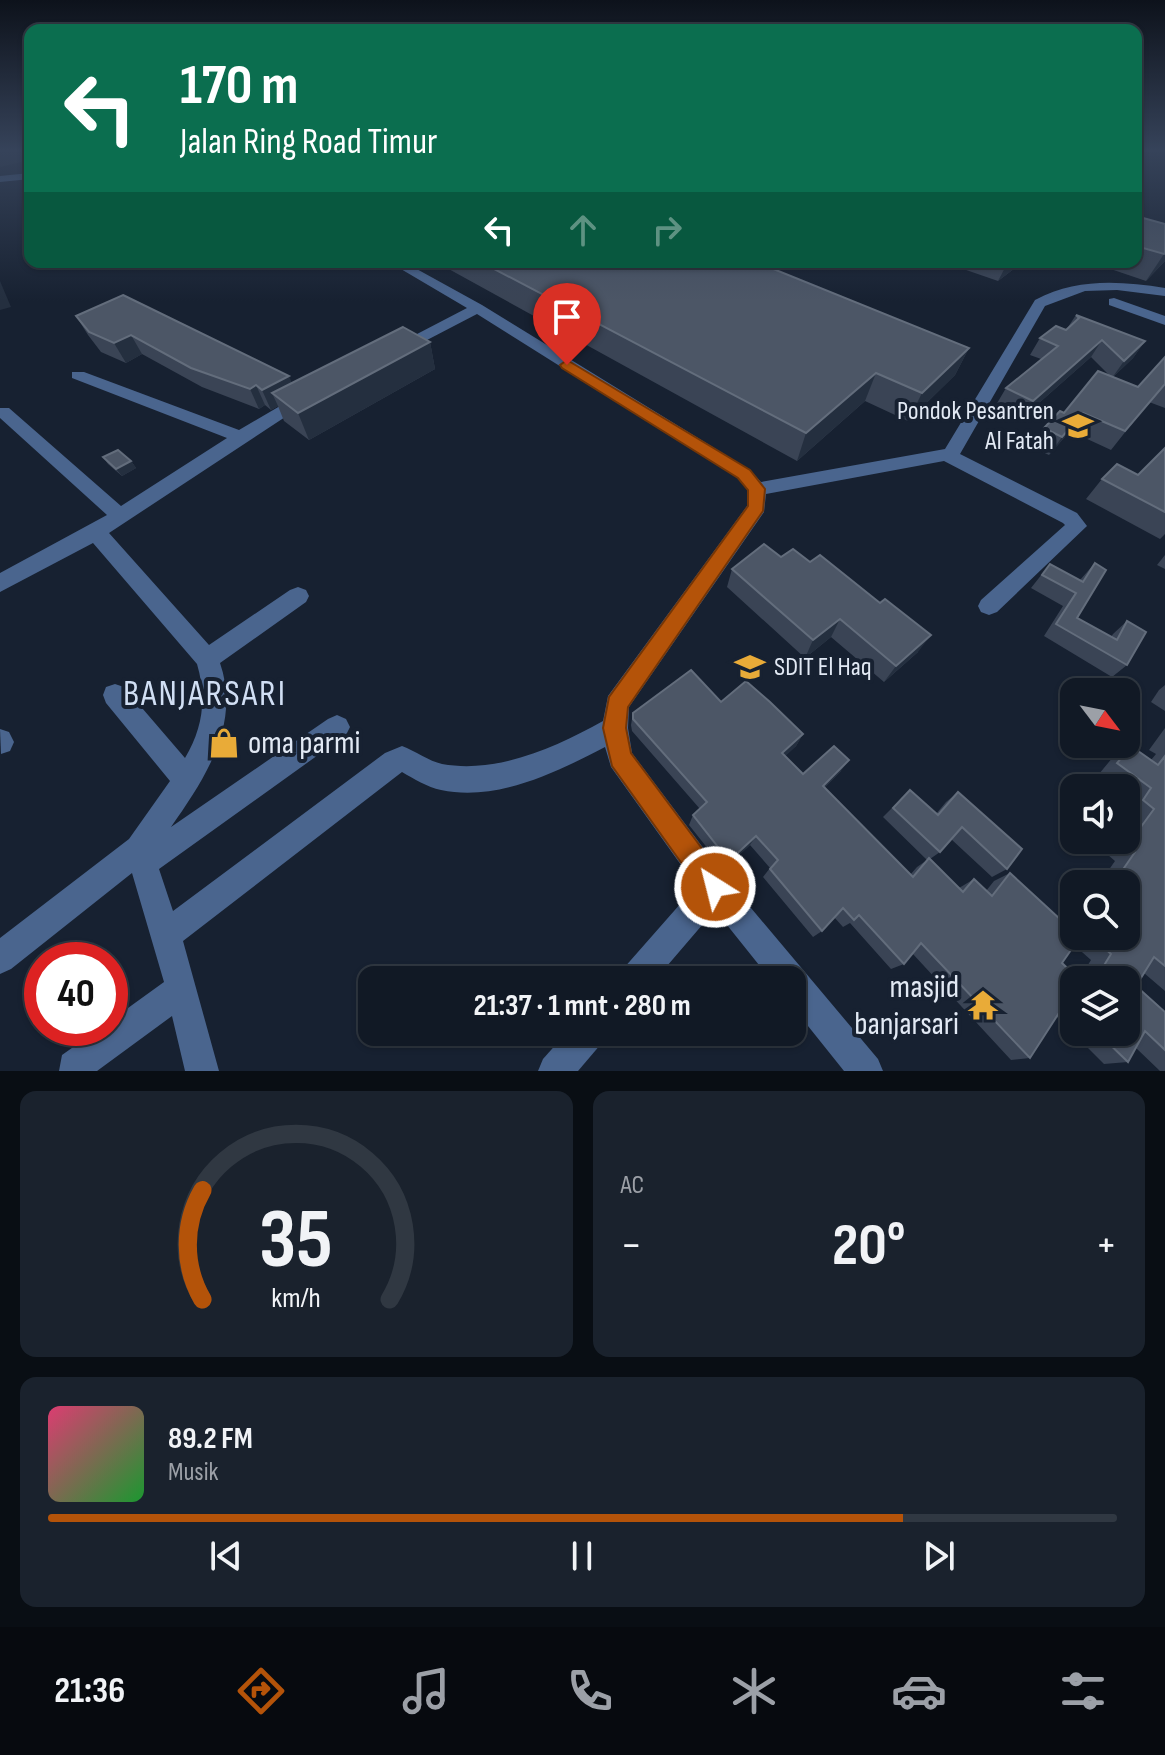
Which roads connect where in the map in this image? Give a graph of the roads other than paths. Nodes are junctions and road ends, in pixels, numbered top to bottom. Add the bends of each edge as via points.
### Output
1 (406, 268) edge
2 (1165, 292) edge
3 (1114, 302) dead end
4 (477, 308) junction
5 (1165, 321) edge
6 (377, 361) edge
7 (78, 375) dead end
8 (324, 389) edge
9 (3, 412) dead end
10 (241, 437) junction
11 (946, 455) junction
12 (757, 489) junction
13 (120, 516) junction
14 (96, 532) junction
15 (0, 583) edge
16 (298, 596) dead end
17 (989, 606) dead end
18 (207, 659) junction
19 (115, 695) dead end
20 (337, 727) dead end
21 (615, 728) junction
22 (187, 778) junction
23 (141, 856) junction
24 (715, 887) junction
25 (165, 936) junction
26 (0, 958) edge
27 (646, 966) edge
28 (780, 966) edge
29 (182, 989) junction
30 (806, 997) edge
31 (577, 1046) edge
32 (74, 1067) dead end
33 (202, 1071) edge
34 (555, 1071) edge
35 (866, 1071) edge

1 - 4 street
2 - 11 street via 1099,285 1052,295 1040,303 968,429
3 - 5 street
4 - 6 street
4 - 12 street via 744,474
7 - 10 street
8 - 10 street
9 - 13 street
10 - 13 street
11 - 12 street
11 - 17 street via 1077,526
12 - 21 street via 757,507 617,704
13 - 14 street
14 - 15 street
14 - 18 street
16 - 18 street
18 - 22 street via 217,680 217,708 210,739
19 - 22 street
20 - 23 street
21 - 24 street via 620,758
21 - 25 street via 548,763 496,774 451,778 402,759 394,762
22 - 23 street
23 - 25 street
23 - 26 street
24 - 27 street
24 - 28 street
25 - 29 street
29 - 32 street
29 - 33 street
30 - 35 street
31 - 34 street

